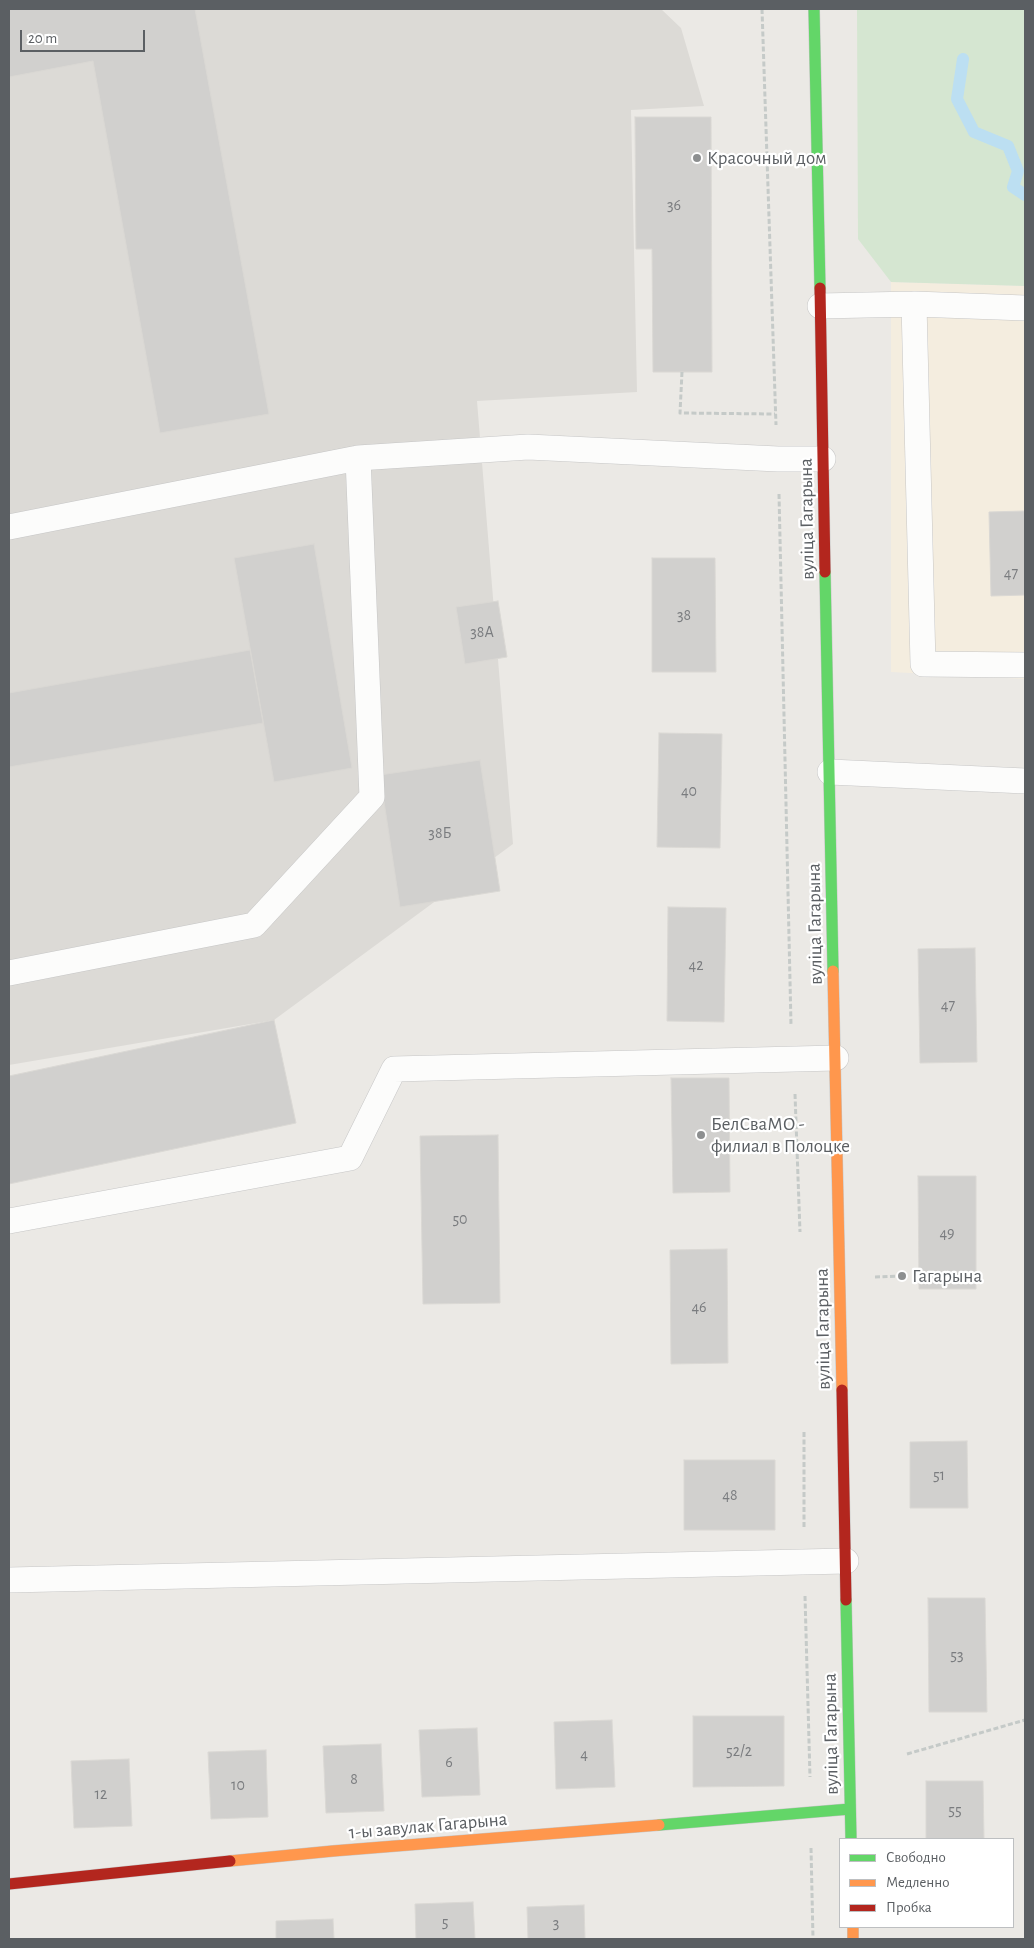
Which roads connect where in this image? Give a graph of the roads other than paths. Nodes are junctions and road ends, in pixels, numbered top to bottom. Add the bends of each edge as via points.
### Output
1 (814, 9) edge
2 (914, 304) junction
3 (820, 306) junction
4 (1025, 308) edge
5 (358, 458) junction
6 (823, 459) junction
7 (9, 527) edge
8 (1025, 665) edge
9 (830, 772) junction
10 (1025, 781) edge
11 (9, 973) edge
12 (836, 1058) junction
13 (9, 1221) edge
14 (846, 1561) junction
15 (9, 1580) edge
16 (850, 1809) junction
17 (851, 1838) edge
18 (9, 1884) edge

1 - 3 main road, вуліца Гагарына
2 - 3 lane
2 - 4 lane
2 - 8 lane via 923,664
3 - 6 main road, вуліца Гагарына
5 - 6 lane via 528,447
5 - 7 lane
5 - 11 lane via 372,797 254,924
6 - 9 main road, вуліца Гагарына
9 - 10 lane
9 - 12 main road, вуліца Гагарына
12 - 13 lane via 394,1069 350,1158
12 - 14 main road, вуліца Гагарына
14 - 15 lane
14 - 16 main road, вуліца Гагарына
16 - 17 main road, вуліца Гагарына
16 - 18 main road, 1-ы завулак Гагарына via 333,1851

